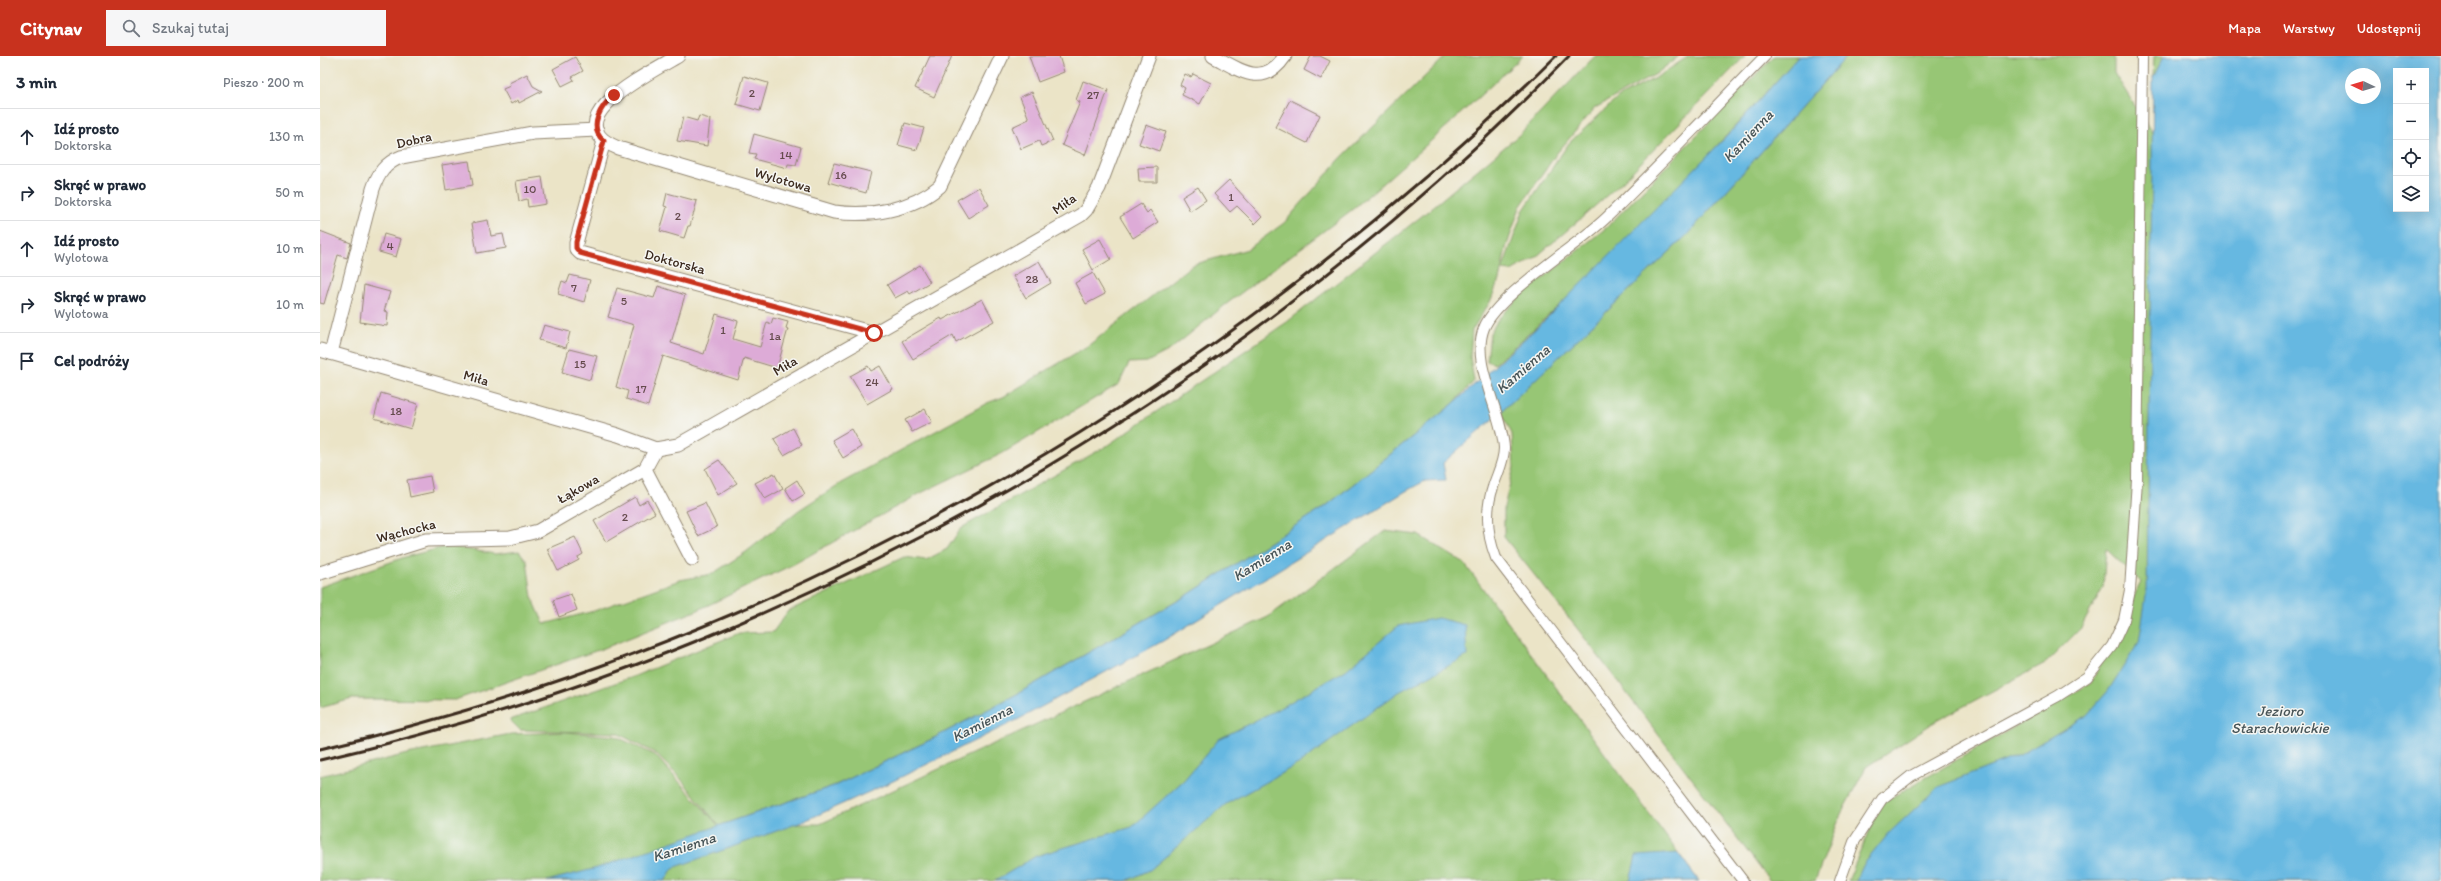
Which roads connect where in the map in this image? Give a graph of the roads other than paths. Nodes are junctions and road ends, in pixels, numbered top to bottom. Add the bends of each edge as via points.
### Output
1 (678, 56) edge
2 (1002, 56) edge
3 (1149, 56) edge
4 (1214, 56) edge
5 (1285, 56) edge
6 (1765, 56) edge
7 (2142, 56) edge
8 (597, 130) junction
9 (604, 141) junction
10 (874, 333) junction
11 (326, 351) edge
12 (656, 449) junction
13 (645, 469) junction
14 (526, 535) joint
15 (692, 559) dead end
16 (320, 573) edge
17 (1743, 881) edge
18 (1840, 881) edge

1 - 8 street via 610,98 600,110 596,120
2 - 9 street, Wylotowa via 940,186 918,200 877,212 859,215 834,212 618,148
3 - 10 street, Miła via 1099,188 1086,210
4 - 5 street via 1249,74 1267,73
6 - 17 street via 1605,219 1506,300 1484,327 1480,346 1504,447 1501,466 1492,488 1488,513 1488,538 1496,558
7 - 18 street via 2137,480 2130,590 2124,620 2112,646 2087,676 2058,696 1910,776 1882,799 1854,842
8 - 9 street
8 - 11 street, Dobra via 533,134 401,157 390,163 379,173 373,189
9 - 10 street, Doktorska via 576,242 576,248 580,253
10 - 12 street, Miła via 681,444
11 - 12 street, Miła via 618,435
12 - 13 street
13 - 14 street, Łąkowa via 538,531
13 - 15 street
14 - 16 street, Wąchocka via 510,538 426,540

